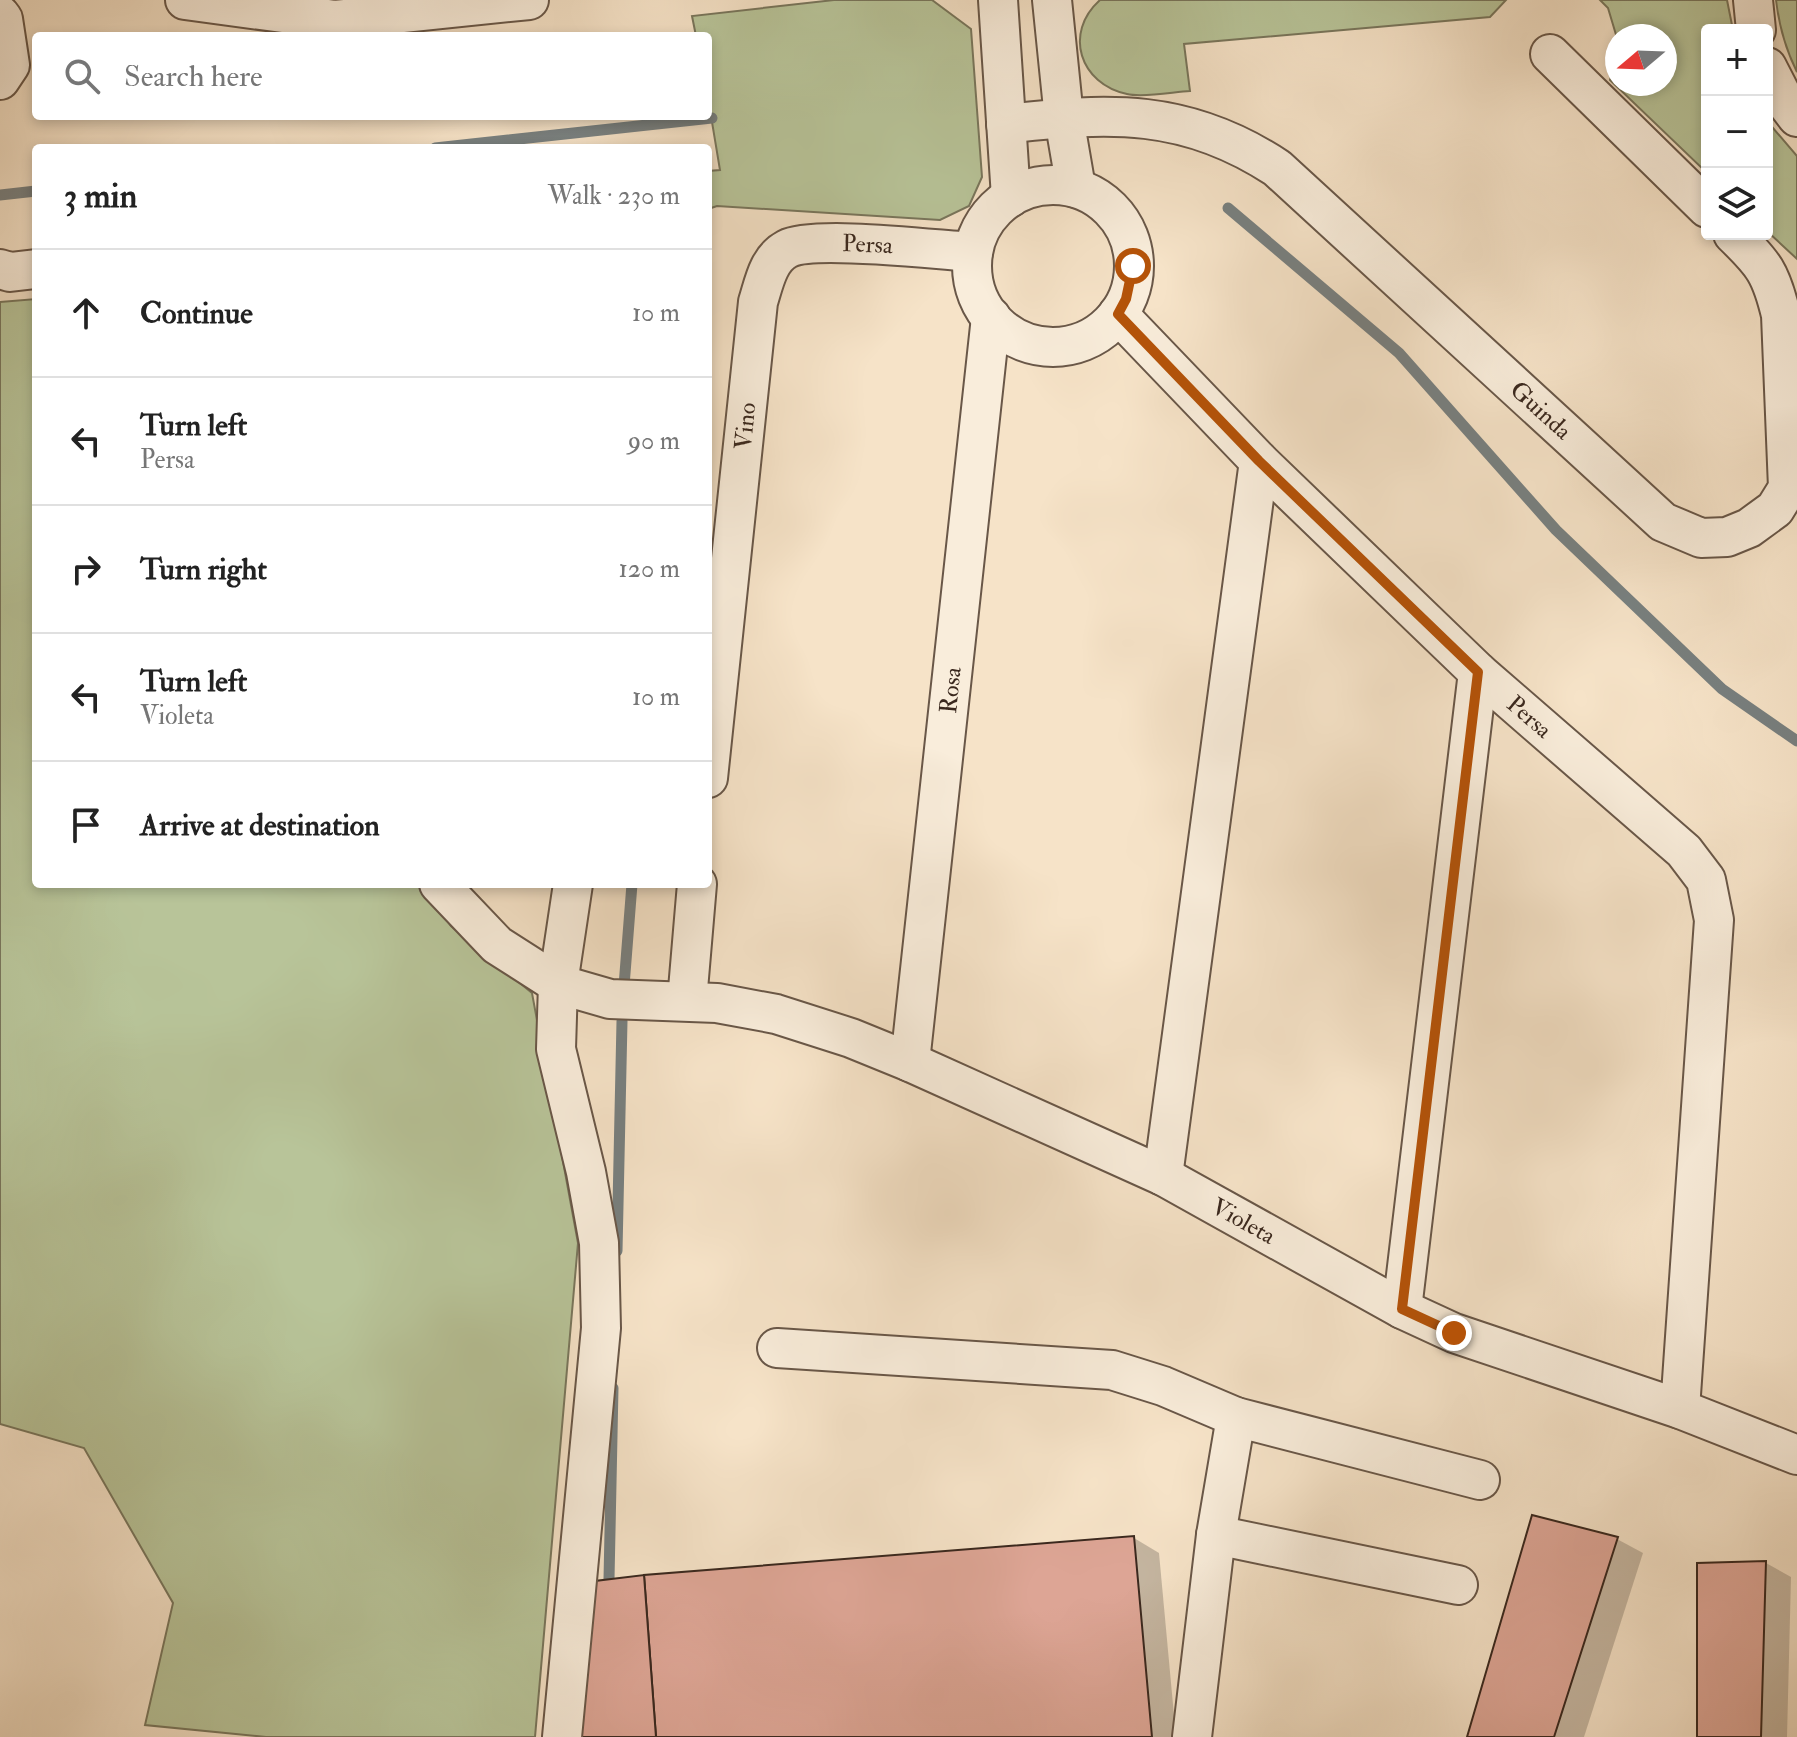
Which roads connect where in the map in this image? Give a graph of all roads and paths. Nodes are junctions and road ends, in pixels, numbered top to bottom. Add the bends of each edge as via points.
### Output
1 (185, 0) edge
2 (529, 0) edge
3 (998, 0) edge
4 (1052, 0) edge
5 (1753, 0) edge
6 (0, 15) edge
7 (1755, 24) edge
8 (1550, 54) dead end
9 (1773, 79) edge
10 (0, 80) edge
11 (1797, 117) edge
12 (1064, 118) junction
13 (1006, 124) junction
14 (1076, 188) junction
15 (1011, 197) junction
16 (1701, 202) edge
17 (1739, 240) edge
18 (973, 252) junction
19 (769, 266) joint
20 (0, 269) edge
21 (32, 269) edge
22 (1118, 314) junction
23 (991, 317) junction
24 (1259, 461) junction
25 (1478, 672) junction
26 (712, 740) edge
27 (443, 888) edge
28 (572, 888) edge
29 (697, 888) edge
30 (558, 984) junction
31 (687, 1001) junction
32 (910, 1062) junction
33 (1163, 1176) junction
34 (1402, 1309) junction
35 (777, 1348) dead end
36 (1680, 1409) junction
37 (1236, 1417) junction
38 (1797, 1455) edge
39 (1480, 1480) dead end
40 (1216, 1535) junction
41 (1458, 1585) dead end
42 (562, 1737) edge
43 (1192, 1737) edge

1 - 2 street via 335,20
3 - 13 street
4 - 12 street
5 - 7 street
6 - 10 street via 10,65
8 - 16 street
9 - 11 street
12 - 13 street, Guinda
12 - 14 street
12 - 17 street, Guinda via 1147,118 1188,126 1255,153 1663,522 1701,538 1727,537 1749,528 1775,509 1788,488 1781,315 1762,262
13 - 15 street
14 - 15 street via 1042,185
14 - 22 street via 1106,205 1132,249 1131,283
15 - 18 street via 986,220
18 - 19 street, Persa via 821,243 786,250
18 - 23 street via 975,286
19 - 26 street, Vino via 758,302
20 - 21 street
22 - 23 street via 1090,338 1053,347 1017,338
22 - 24 street, Persa
23 - 32 street, Rosa
24 - 25 street, Persa
24 - 33 street
25 - 34 street
25 - 36 street, Persa via 1684,851 1706,880 1714,920
27 - 30 street, Violeta via 497,945
28 - 30 street
29 - 31 street
30 - 31 street, Violeta via 628,1000
30 - 42 street via 556,1049 599,1243 601,1328
31 - 32 street, Violeta via 776,1014
32 - 33 street, Violeta
33 - 34 street, Violeta
34 - 36 street, Violeta via 1454,1333
35 - 37 street via 1112,1370
36 - 38 street, Violeta
37 - 39 street
37 - 40 street
40 - 41 street
40 - 43 street

